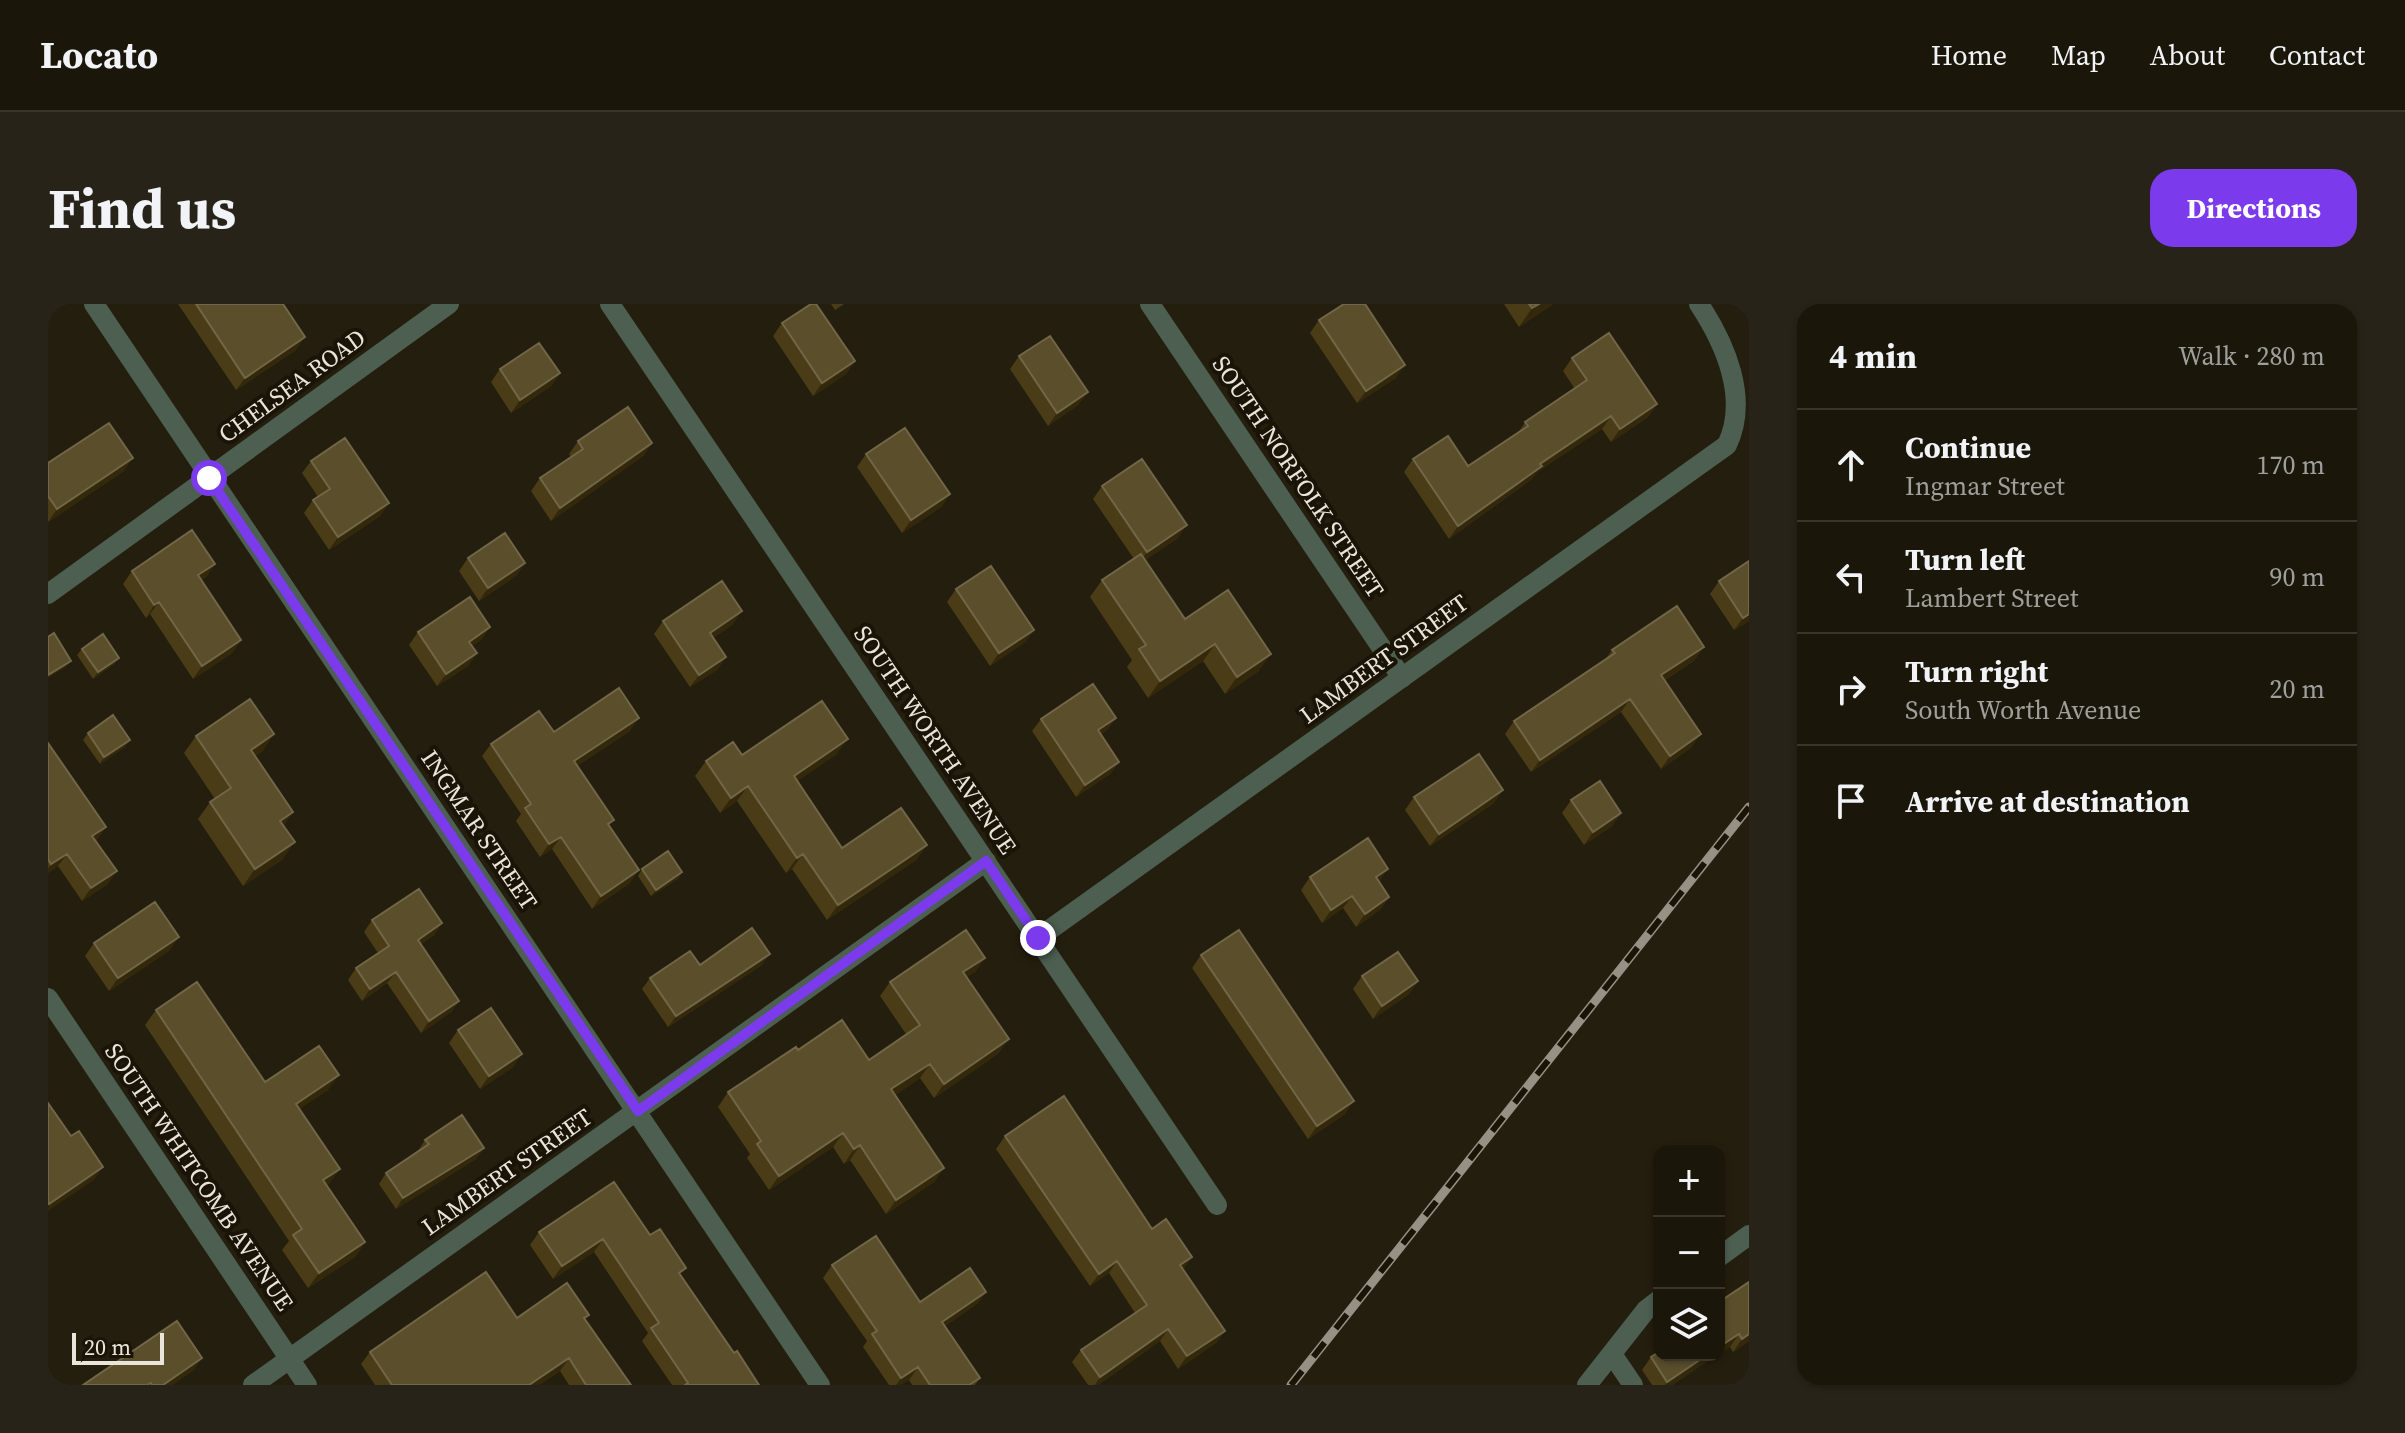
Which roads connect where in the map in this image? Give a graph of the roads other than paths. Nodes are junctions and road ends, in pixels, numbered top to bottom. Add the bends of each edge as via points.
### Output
1 (94, 304) edge
2 (449, 304) edge
3 (610, 304) edge
4 (1150, 304) edge
5 (1699, 304) edge
6 (209, 478) junction
7 (48, 594) edge
8 (1402, 678) junction
9 (986, 861) junction
10 (1038, 938) junction
11 (48, 998) edge
12 (638, 1111) junction
13 (1217, 1205) dead end
14 (1749, 1235) edge
15 (1725, 1253) edge
16 (1653, 1305) edge
17 (1612, 1354) junction
18 (290, 1358) junction
19 (253, 1385) edge
20 (307, 1385) edge
21 (820, 1385) edge
22 (1587, 1385) edge
23 (1633, 1385) edge

1 - 6 street, INGMAR STREET
2 - 6 street, CHELSEA ROAD
3 - 9 street, SOUTH WORTH AVENUE
4 - 8 street, SOUTH NORFOLK STREET
5 - 8 street, LAMBERT STREET via 1743,376 1741,425 1727,445
6 - 7 street, CHELSEA ROAD
6 - 12 street, INGMAR STREET
8 - 10 street, LAMBERT STREET
9 - 10 street, SOUTH WORTH AVENUE
9 - 12 street, LAMBERT STREET
10 - 13 street, SOUTH WORTH AVENUE
11 - 18 street, SOUTH WHITCOMB AVENUE
12 - 18 street, LAMBERT STREET
12 - 21 street, INGMAR STREET
14 - 15 street
16 - 17 street
17 - 22 street
17 - 23 street
18 - 19 street, LAMBERT STREET
18 - 20 street, SOUTH WHITCOMB AVENUE

